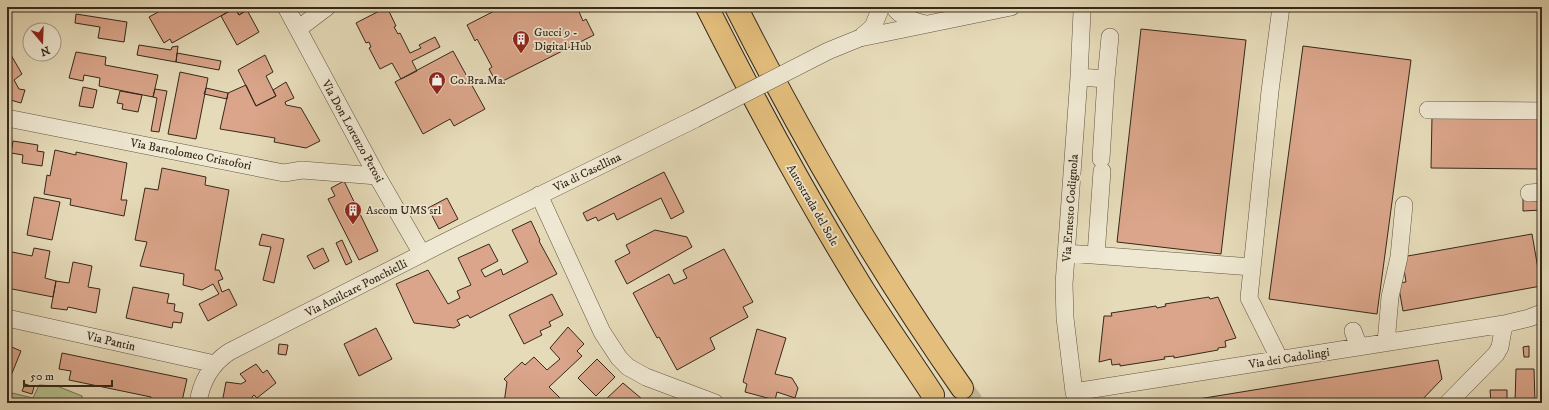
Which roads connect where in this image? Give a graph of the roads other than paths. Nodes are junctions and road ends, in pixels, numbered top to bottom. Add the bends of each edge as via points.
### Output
1 (286, 7) edge
2 (327, 7) edge
3 (707, 7) edge
4 (736, 7) edge
5 (881, 7) edge
6 (894, 7) edge
7 (1011, 7) edge
8 (1281, 7) edge
9 (1083, 9) edge
10 (926, 24) junction
11 (298, 29) junction
12 (1110, 37) dead end
13 (860, 38) junction
14 (1079, 77) junction
15 (1106, 79) junction
16 (1428, 110) dead end
17 (1542, 111) edge
18 (7, 118) edge
19 (377, 176) junction
20 (539, 195) junction
21 (1404, 205) dead end
22 (1066, 253) junction
23 (422, 254) junction
24 (1096, 255) junction
25 (1252, 267) junction
26 (1542, 314) edge
27 (7, 318) edge
28 (1504, 324) junction
29 (1353, 331) dead end
30 (1386, 343) junction
31 (1359, 347) junction
32 (1280, 360) junction
33 (215, 364) junction
34 (962, 388) tunnel mouth
35 (933, 395) dead end
36 (1075, 398) edge
37 (698, 400) edge
38 (198, 403) edge
39 (715, 403) edge
40 (1448, 403) edge

1 - 11 street, Via Don Lorenzo Perosi
2 - 11 street
3 - 35 highway, Autostrada del Sole via 818,214 861,287
4 - 34 highway via 845,207 925,336
5 - 13 street, Via di Casellina via 873,27
6 - 10 street via 909,20
7 - 10 street
8 - 25 street
9 - 14 street, Via Ernesto Codignola
10 - 13 street
11 - 19 street, Via Don Lorenzo Perosi
12 - 15 street
13 - 20 street, Via di Casellina, bridge via 828,51
14 - 15 street
14 - 22 street, Via Ernesto Codignola
15 - 24 street
16 - 17 street
18 - 19 street, Via Bartolomeo Cristofori via 284,173 302,170
19 - 23 street, Via Don Lorenzo Perosi
20 - 23 street, Via Amilcare Ponchielli
20 - 37 street, Via di Casellina via 602,332 619,358 628,367
21 - 30 street
22 - 24 street
22 - 36 street, Via Ernesto Codignola via 1065,318
23 - 33 street, Via Amilcare Ponchielli via 229,352
24 - 25 street
25 - 32 street via 1249,298
26 - 28 street, Via dei Cadolingi
27 - 33 street, Via Pantin
28 - 30 street, Via dei Cadolingi
28 - 40 street via 1496,354
29 - 31 street
30 - 31 street, Via dei Cadolingi
31 - 32 street, Via dei Cadolingi
32 - 36 street, Via dei Cadolingi
33 - 38 street, Via Amilcare Ponchielli via 202,386
37 - 39 street, Via di Casellina

